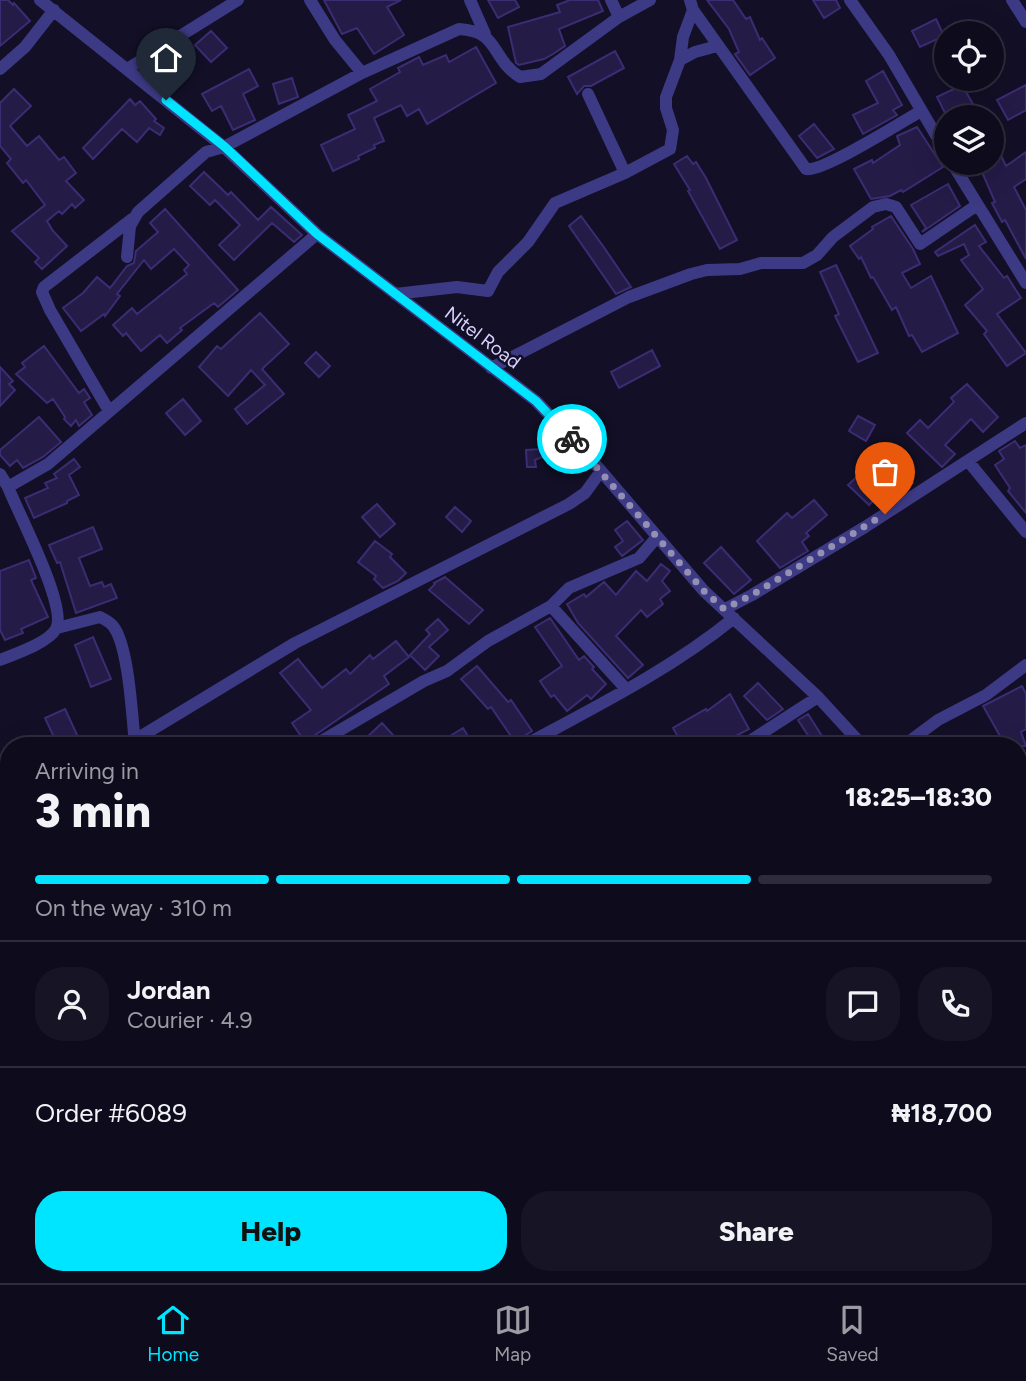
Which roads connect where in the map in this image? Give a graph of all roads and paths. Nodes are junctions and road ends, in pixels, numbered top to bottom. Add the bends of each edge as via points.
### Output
1 (40, 0) edge
2 (238, 0) edge
3 (310, 0) edge
4 (470, 0) edge
5 (611, 0) edge
6 (650, 0) edge
7 (850, 0) edge
8 (1012, 0) edge
9 (692, 5) edge
10 (54, 10) junction
11 (619, 18) junction
12 (1026, 22) edge
13 (485, 34) junction
14 (717, 46) junction
15 (680, 60) junction
16 (0, 69) edge
17 (127, 69) junction
18 (362, 74) junction
19 (588, 94) dead end
20 (921, 111) junction
21 (934, 133) edge
22 (225, 147) junction
23 (625, 173) junction
24 (959, 175) edge
25 (977, 205) junction
26 (132, 219) junction
27 (317, 234) junction
28 (127, 257) dead end
29 (1026, 283) edge
30 (395, 294) junction
31 (492, 368) junction
32 (110, 411) junction
33 (1026, 423) edge
34 (968, 461) junction
35 (601, 471) junction
36 (0, 474) edge
37 (8, 487) junction
38 (1026, 532) edge
39 (657, 537) junction
40 (551, 606) junction
41 (729, 614) junction
42 (57, 628) junction
43 (0, 660) edge
44 (1026, 664) edge
45 (626, 689) junction
46 (818, 697) junction
47 (131, 737) edge
48 (142, 737) edge
49 (328, 737) edge
50 (539, 737) edge
51 (756, 737) edge
52 (855, 737) edge
53 (914, 737) edge

1 - 10 street, Nitel Road
2 - 17 street
3 - 18 street
4 - 13 street
5 - 11 street
6 - 11 street
7 - 20 street
8 - 12 street
9 - 14 street
9 - 15 street
10 - 16 street via 25,47
10 - 17 street, Nitel Road
11 - 13 street via 541,74 520,78 507,69
13 - 18 street via 459,29
14 - 15 street
14 - 20 street via 799,162 810,170
15 - 23 street via 666,97 673,130 670,149
17 - 22 street, Nitel Road
18 - 22 street
19 - 23 street
20 - 21 street
22 - 26 street via 206,152
22 - 27 street, Nitel Road
23 - 30 street via 555,203 528,242 498,272 488,291 457,287
24 - 25 street
25 - 29 street
25 - 31 street via 920,244 896,207 873,207 803,263 761,263 691,274 629,297
26 - 28 street
26 - 32 street via 42,292
27 - 30 street, Nitel Road
27 - 32 street
30 - 31 street, Nitel Road
31 - 35 street, Nitel Road via 536,401
32 - 37 street via 48,464
33 - 34 street
34 - 38 street
34 - 41 street via 752,595
35 - 39 street, Nitel Road
35 - 48 street via 585,493 569,504 295,643
36 - 37 street
37 - 42 street via 51,585
39 - 40 street via 639,558 569,588
39 - 41 street, Nitel Road
40 - 45 street
40 - 49 street
41 - 45 street via 706,641
41 - 46 street, Nitel Road
42 - 43 street via 47,638
42 - 47 street via 100,617 112,624 125,662
44 - 53 street via 986,695
45 - 50 street
46 - 51 street
46 - 52 street, Nitel Road

